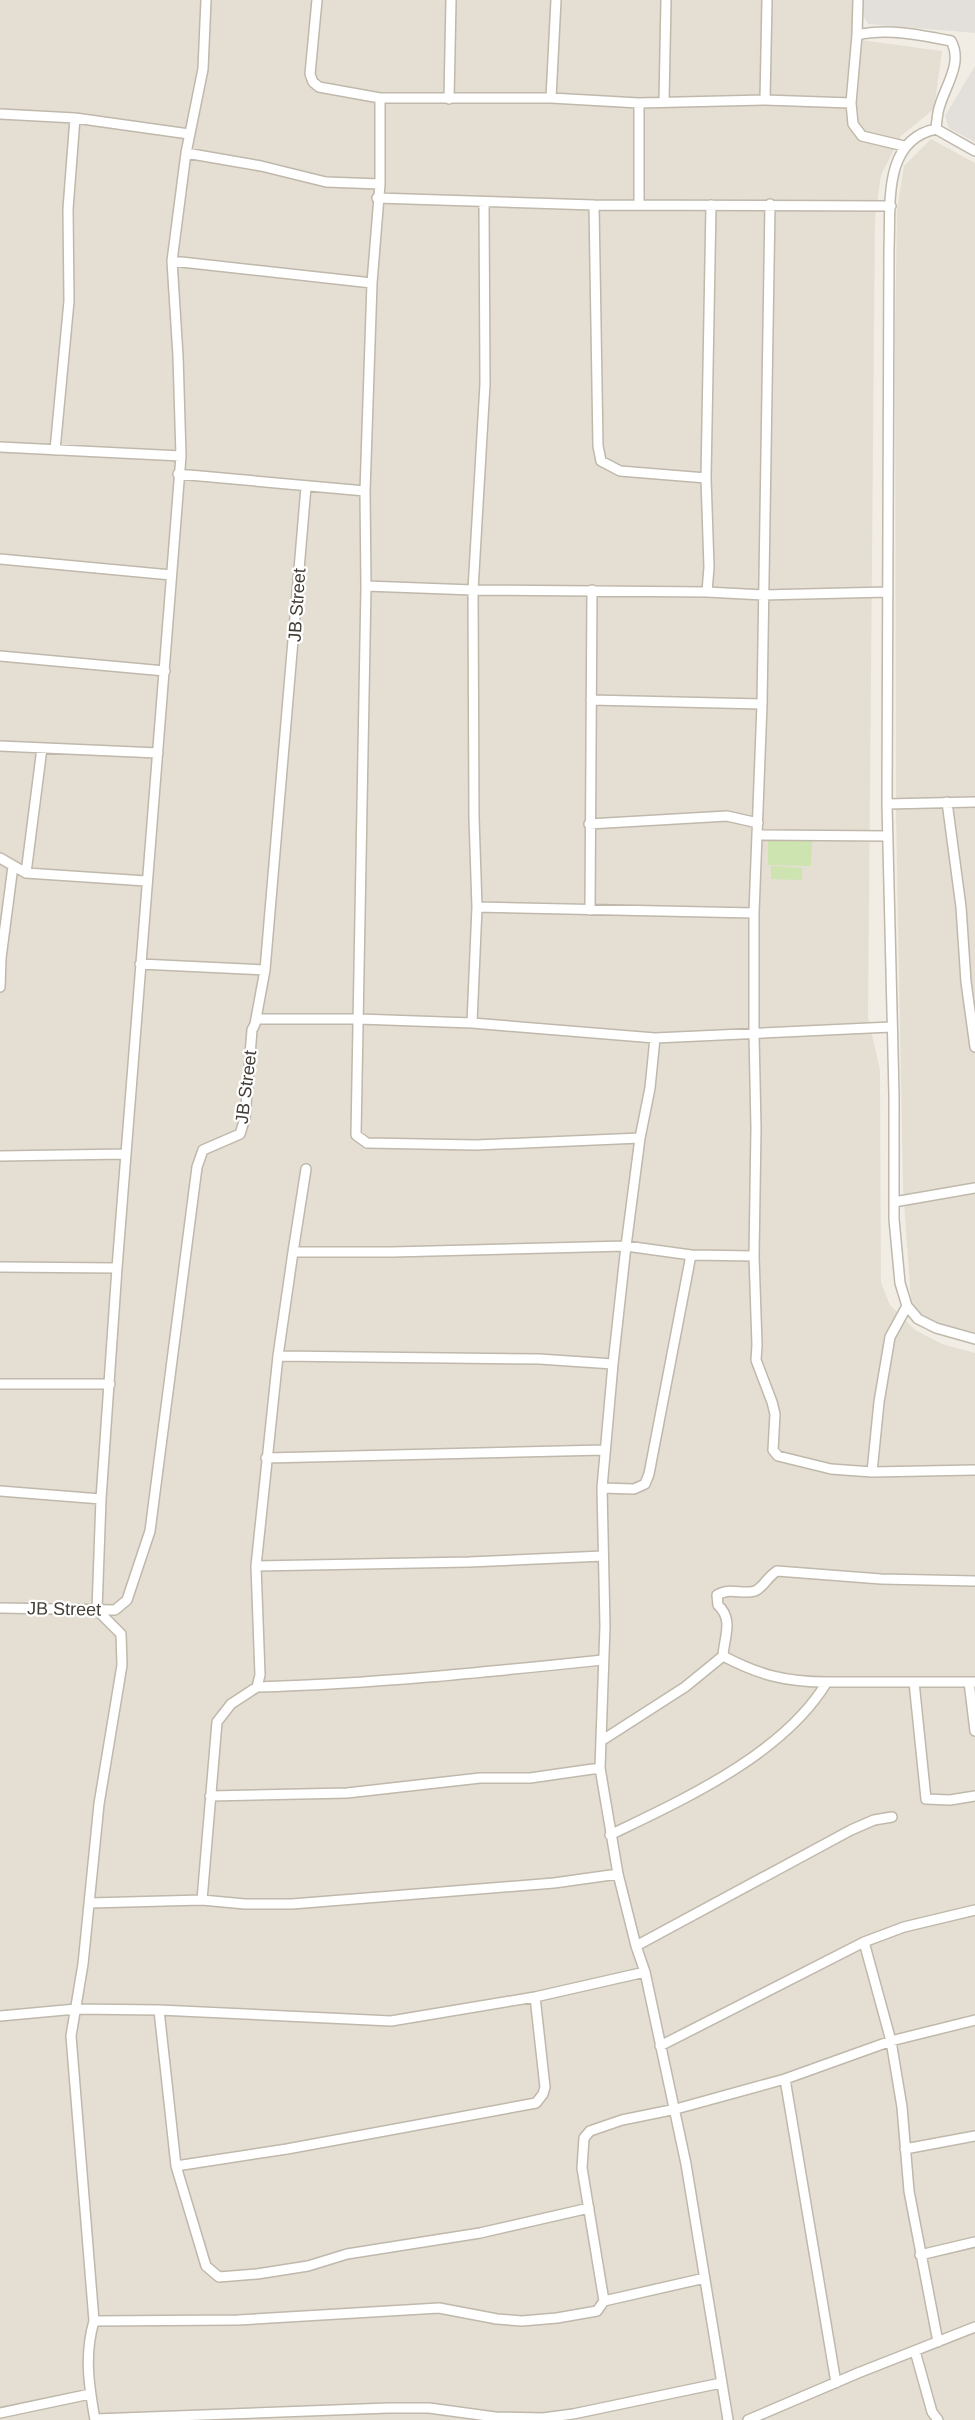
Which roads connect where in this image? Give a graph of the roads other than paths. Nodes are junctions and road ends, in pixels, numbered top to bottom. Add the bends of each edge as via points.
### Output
1 (206, 0) edge
2 (317, 0) edge
3 (451, 0) edge
4 (556, 0) edge
5 (666, 0) edge
6 (767, 0) edge
7 (858, 0) edge
8 (857, 35) junction
9 (380, 98) junction
10 (551, 98) junction
11 (449, 99) junction
12 (765, 100) junction
13 (664, 102) junction
14 (639, 103) junction
15 (851, 103) junction
16 (0, 114) edge
17 (75, 118) junction
18 (936, 129) junction
19 (189, 134) junction
20 (904, 146) junction
21 (975, 151) edge
22 (186, 153) junction
23 (380, 184) junction
24 (377, 198) junction
25 (484, 202) junction
26 (639, 204) junction
27 (770, 204) junction
28 (711, 205) junction
29 (594, 206) junction
30 (891, 206) junction
31 (172, 261) junction
32 (372, 284) junction
33 (0, 447) edge
34 (55, 450) junction
35 (181, 456) junction
36 (178, 474) junction
37 (706, 478) junction
38 (306, 487) junction
39 (365, 491) junction
40 (0, 559) edge
41 (171, 575) junction
42 (366, 586) junction
43 (473, 590) junction
44 (592, 590) junction
45 (707, 592) junction
46 (888, 592) junction
47 (763, 595) junction
48 (0, 656) edge
49 (165, 671) junction
50 (591, 700) junction
51 (762, 704) junction
52 (0, 746) edge
53 (42, 748) junction
54 (158, 753) junction
55 (947, 802) junction
56 (975, 802) edge
57 (887, 804) junction
58 (758, 823) junction
59 (589, 824) junction
60 (758, 835) junction
61 (887, 836) junction
62 (0, 858) edge
63 (13, 866) junction
64 (26, 873) junction
65 (146, 881) junction
66 (477, 907) junction
67 (590, 910) junction
68 (754, 914) junction
69 (140, 964) junction
70 (266, 970) junction
71 (0, 987) edge
72 (256, 1019) junction
73 (359, 1019) junction
74 (472, 1023) junction
75 (891, 1027) junction
76 (753, 1034) junction
77 (655, 1038) junction
78 (975, 1047) edge
79 (640, 1138) junction
80 (126, 1154) junction
81 (0, 1156) edge
82 (306, 1169) dead end
83 (975, 1188) edge
84 (894, 1202) junction
85 (626, 1246) junction
86 (293, 1252) junction
87 (691, 1256) junction
88 (754, 1256) junction
89 (0, 1267) edge
90 (117, 1268) junction
91 (907, 1306) junction
92 (975, 1338) edge
93 (278, 1356) junction
94 (613, 1364) junction
95 (0, 1384) edge
96 (110, 1384) junction
97 (604, 1450) junction
98 (266, 1458) junction
99 (975, 1470) edge
100 (872, 1472) junction
101 (602, 1488) junction
102 (0, 1491) edge
103 (101, 1499) junction
104 (603, 1556) junction
105 (256, 1566) junction
106 (975, 1581) edge
107 (0, 1608) edge
108 (97, 1610) junction
109 (723, 1656) junction
110 (602, 1660) junction
111 (827, 1682) junction
112 (914, 1682) junction
113 (972, 1682) edge
114 (257, 1687) junction
115 (975, 1731) edge
116 (601, 1741) junction
117 (600, 1768) junction
118 (210, 1796) junction
119 (975, 1796) edge
120 (892, 1817) dead end
121 (610, 1835) junction
122 (618, 1874) junction
123 (202, 1900) junction
124 (90, 1904) junction
125 (975, 1910) edge
126 (864, 1942) junction
127 (636, 1946) junction
128 (645, 1972) junction
129 (535, 1997) junction
130 (75, 2009) junction
131 (159, 2010) junction
132 (0, 2016) edge
133 (975, 2020) edge
134 (891, 2041) junction
135 (660, 2046) junction
136 (785, 2079) junction
137 (676, 2109) junction
138 (975, 2136) edge
139 (905, 2149) junction
140 (176, 2166) junction
141 (589, 2208) junction
142 (975, 2241) edge
143 (920, 2254) junction
144 (705, 2278) junction
145 (604, 2301) junction
146 (94, 2321) junction
147 (975, 2327) edge
148 (938, 2342) junction
149 (915, 2351) junction
150 (721, 2383) junction
151 (836, 2383) junction
152 (90, 2394) junction
153 (0, 2413) edge
154 (95, 2419) edge
155 (728, 2420) edge
156 (748, 2420) edge
157 (938, 2420) edge

1 - 19 street via 203,69
2 - 9 street via 312,82 320,87
3 - 11 street
4 - 10 street
5 - 13 street
6 - 12 street
7 - 8 street
8 - 15 street
8 - 18 street via 882,32 951,41 956,50 955,63
9 - 11 street
9 - 23 street
10 - 11 street
10 - 14 street
12 - 13 street
12 - 15 street
13 - 14 street
14 - 26 street
15 - 20 street via 853,124 862,136
16 - 17 street
17 - 19 street
17 - 34 street via 68,209 69,301
18 - 20 street via 922,132
18 - 21 street
19 - 22 street
20 - 30 street via 894,171
22 - 23 street via 326,182
22 - 31 street
23 - 24 street
24 - 25 street
24 - 32 street
25 - 29 street
25 - 43 street via 485,384
26 - 28 street
26 - 29 street
27 - 28 street
27 - 30 street
27 - 47 street
28 - 37 street
29 - 37 street via 601,461 620,471
30 - 46 street
31 - 32 street
31 - 35 street
32 - 39 street
33 - 34 street
34 - 35 street
35 - 36 street
36 - 38 street
36 - 41 street
37 - 45 street
38 - 39 street
38 - 70 street, JB Street
39 - 42 street
40 - 41 street
41 - 49 street
42 - 43 street
42 - 73 street
43 - 44 street
43 - 66 street
44 - 45 street
44 - 50 street
45 - 47 street
46 - 47 street
46 - 57 street
47 - 51 street
48 - 49 street
49 - 54 street
50 - 51 street
50 - 59 street
51 - 58 street
52 - 53 street
53 - 54 street
53 - 64 street
54 - 65 street
55 - 56 street
55 - 57 street
55 - 78 street
57 - 61 street
58 - 59 street via 727,816
58 - 60 street
59 - 67 street
60 - 61 street
60 - 68 street
61 - 75 street
62 - 63 street
63 - 64 street
63 - 71 street
64 - 65 street
65 - 69 street
66 - 67 street
66 - 74 street
67 - 68 street
68 - 76 street
69 - 70 street
69 - 80 street
70 - 72 street, JB Street
72 - 73 street
72 - 108 street, JB Street via 240,1134 202,1150 197,1167 150,1532 127,1600 115,1610
73 - 74 street
73 - 79 street via 356,1135 367,1143 476,1145
74 - 77 street
75 - 76 street
75 - 84 street
76 - 77 street
76 - 88 street
77 - 79 street
79 - 85 street
80 - 81 street
80 - 90 street
82 - 86 street
83 - 84 street
84 - 91 street via 900,1283
85 - 86 street
85 - 87 street
85 - 94 street
86 - 93 street
87 - 88 street
87 - 101 street via 649,1474 645,1484 634,1489
88 - 100 street via 756,1360 775,1414 774,1454 831,1469
89 - 90 street
90 - 96 street
91 - 92 street via 918,1319 936,1328
91 - 100 street via 890,1337
93 - 94 street via 539,1359
93 - 98 street
94 - 97 street
95 - 96 street
96 - 103 street
97 - 98 street
97 - 101 street
98 - 105 street
99 - 100 street
101 - 104 street
102 - 103 street
103 - 108 street
104 - 105 street
104 - 110 street
105 - 114 street via 260,1675
106 - 109 street via 777,1572 753,1592 723,1591 717,1595 717,1605 729,1623
107 - 108 street, JB Street
108 - 124 street via 121,1634 122,1665 99,1804
109 - 111 street via 777,1678
109 - 116 street via 685,1687
110 - 114 street via 436,1677
110 - 116 street
111 - 112 street
111 - 121 street via 814,1704 795,1723 728,1774
112 - 113 street
112 - 119 street via 926,1799
113 - 115 street
114 - 118 street via 231,1704 217,1722
116 - 117 street
117 - 118 street via 530,1778 480,1778 347,1793
117 - 121 street
118 - 123 street
120 - 127 street via 851,1830
121 - 122 street
122 - 123 street via 554,1883 292,1904
122 - 127 street
123 - 124 street
124 - 130 street
125 - 126 street via 904,1927
126 - 134 street
126 - 135 street
127 - 128 street
128 - 129 street
128 - 135 street
129 - 131 street via 391,2021
129 - 140 street via 545,2087 536,2103
130 - 131 street
130 - 132 street
130 - 146 street via 72,2068
131 - 140 street
133 - 134 street
134 - 136 street
134 - 139 street
135 - 137 street
136 - 137 street
136 - 151 street
137 - 141 street via 590,2131 584,2138 582,2168
137 - 144 street
138 - 139 street
139 - 143 street
140 - 141 street via 206,2266 219,2277 308,2266 347,2254 480,2233
141 - 145 street
142 - 143 street
143 - 148 street
144 - 145 street
144 - 150 street
145 - 146 street via 597,2311 522,2321 439,2308 238,2319
146 - 152 street via 87,2355
147 - 148 street
148 - 149 street
149 - 151 street
149 - 157 street via 932,2412
150 - 154 street via 543,2418 388,2408
150 - 155 street
151 - 156 street
152 - 153 street
152 - 154 street

